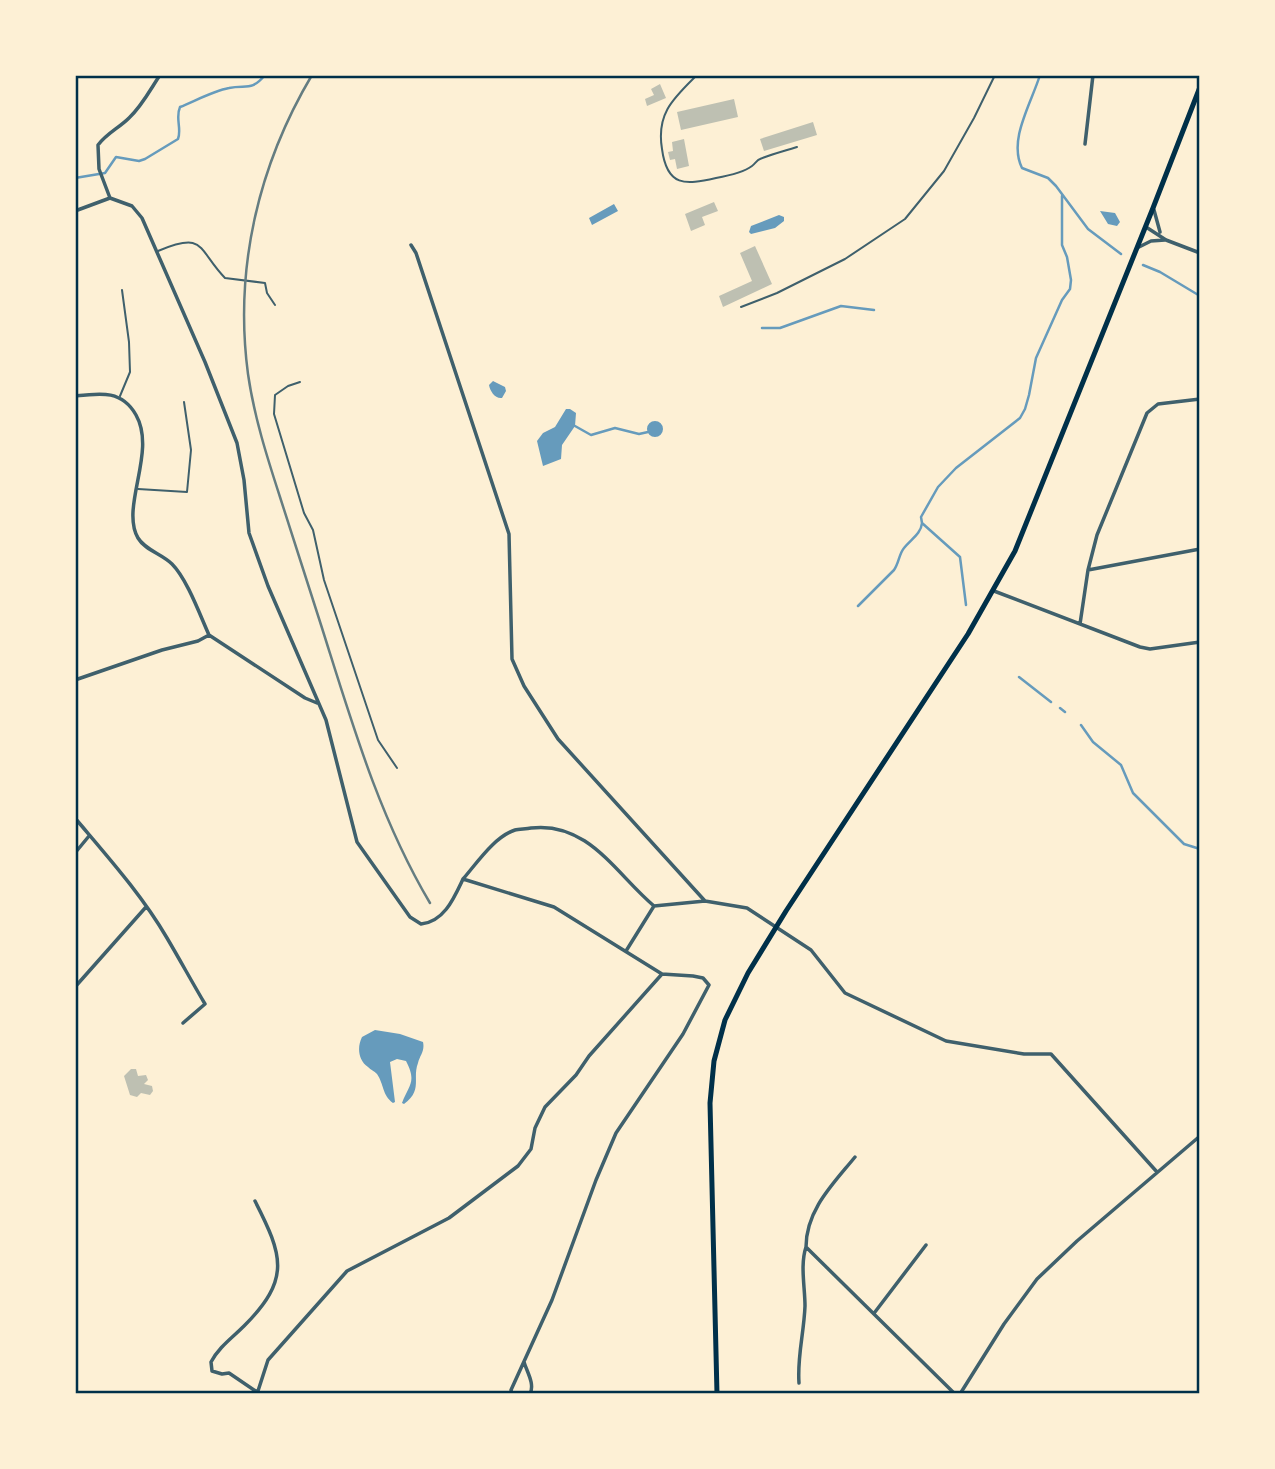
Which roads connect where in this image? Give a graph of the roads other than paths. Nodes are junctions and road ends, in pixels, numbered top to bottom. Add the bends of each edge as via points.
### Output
1 (160, 75) edge
2 (697, 75) edge
3 (995, 75) edge
4 (1093, 75) edge
5 (1200, 87) edge
6 (1085, 144) dead end
7 (797, 147) dead end
8 (110, 198) junction
9 (1153, 208) junction
10 (75, 212) edge
11 (1146, 227) junction
12 (1160, 234) junction
13 (1166, 240) junction
14 (411, 245) dead end
15 (1137, 248) junction
16 (157, 251) junction
17 (1200, 253) edge
18 (122, 290) dead end
19 (275, 305) dead end
20 (741, 307) dead end
21 (300, 382) dead end
22 (75, 396) edge
23 (120, 397) junction
24 (1200, 399) edge
25 (184, 402) dead end
26 (137, 489) junction
27 (1200, 549) edge
28 (1088, 570) junction
29 (994, 591) junction
30 (1080, 624) junction
31 (209, 635) junction
32 (1200, 642) edge
33 (75, 680) edge
34 (317, 703) junction
35 (397, 768) dead end
36 (75, 818) edge
37 (90, 835) junction
38 (75, 853) edge
39 (463, 879) junction
40 (705, 901) junction
41 (654, 906) junction
42 (146, 907) junction
43 (776, 928) junction
44 (626, 951) junction
45 (662, 974) junction
46 (75, 987) edge
47 (183, 1023) dead end
48 (1200, 1136) edge
49 (855, 1157) dead end
50 (1157, 1172) junction
51 (255, 1201) dead end
52 (926, 1245) dead end
53 (806, 1247) junction
54 (875, 1312) junction
55 (524, 1362) junction
56 (799, 1383) dead end
57 (257, 1393) edge
58 (512, 1394) edge
59 (530, 1394) edge
60 (717, 1394) edge
61 (958, 1394) edge

1 - 8 street via 138,109 98,145 99,169
2 - 7 lane via 662,118 662,155 666,170 674,177 688,184 726,176
3 - 20 lane via 944,171 905,219 845,258
4 - 6 street
5 - 9 main road
8 - 10 street
8 - 16 street via 132,206
9 - 11 main road
9 - 12 street
11 - 12 street
11 - 15 main road
12 - 13 street
13 - 15 street
13 - 17 street
14 - 40 street via 509,534 512,659 524,686 558,739
15 - 29 main road via 1031,514
16 - 19 lane via 192,242 225,278 265,283
16 - 34 street via 237,443 249,533
18 - 23 lane via 130,372
21 - 35 lane via 275,396 274,414 378,740
22 - 23 street via 101,393
23 - 26 street via 139,420 142,457
24 - 28 street via 1158,404 1147,413 1097,535
25 - 26 lane via 191,450 187,492
26 - 31 street via 133,517 138,539 172,563
27 - 28 street
28 - 30 street
29 - 30 street
29 - 43 main road
30 - 32 street via 1150,649
31 - 33 street
31 - 34 street
34 - 39 street via 326,720 357,842 410,917 421,923 437,918 450,905
36 - 37 street
37 - 38 street
37 - 42 street
39 - 41 street via 491,847 514,830 561,828 590,843
39 - 44 street via 554,907
40 - 41 street
40 - 43 street via 747,908
41 - 44 street
42 - 46 street
42 - 47 street via 205,1004
43 - 50 street via 811,950 845,993 935,1036 963,1045 1051,1054
43 - 60 main road via 725,1020 714,1061 710,1102
44 - 45 street
45 - 55 street via 703,978 709,985 683,1034 616,1133
45 - 57 street via 545,1107 531,1149 518,1166 449,1218 347,1271 268,1360
48 - 50 street
49 - 53 street via 814,1211
50 - 61 street via 1037,1279
51 - 57 street via 277,1250 276,1279 258,1312 211,1362 212,1371 229,1373
52 - 54 street
53 - 54 street
53 - 56 street
54 - 61 street
55 - 58 street
55 - 59 street

